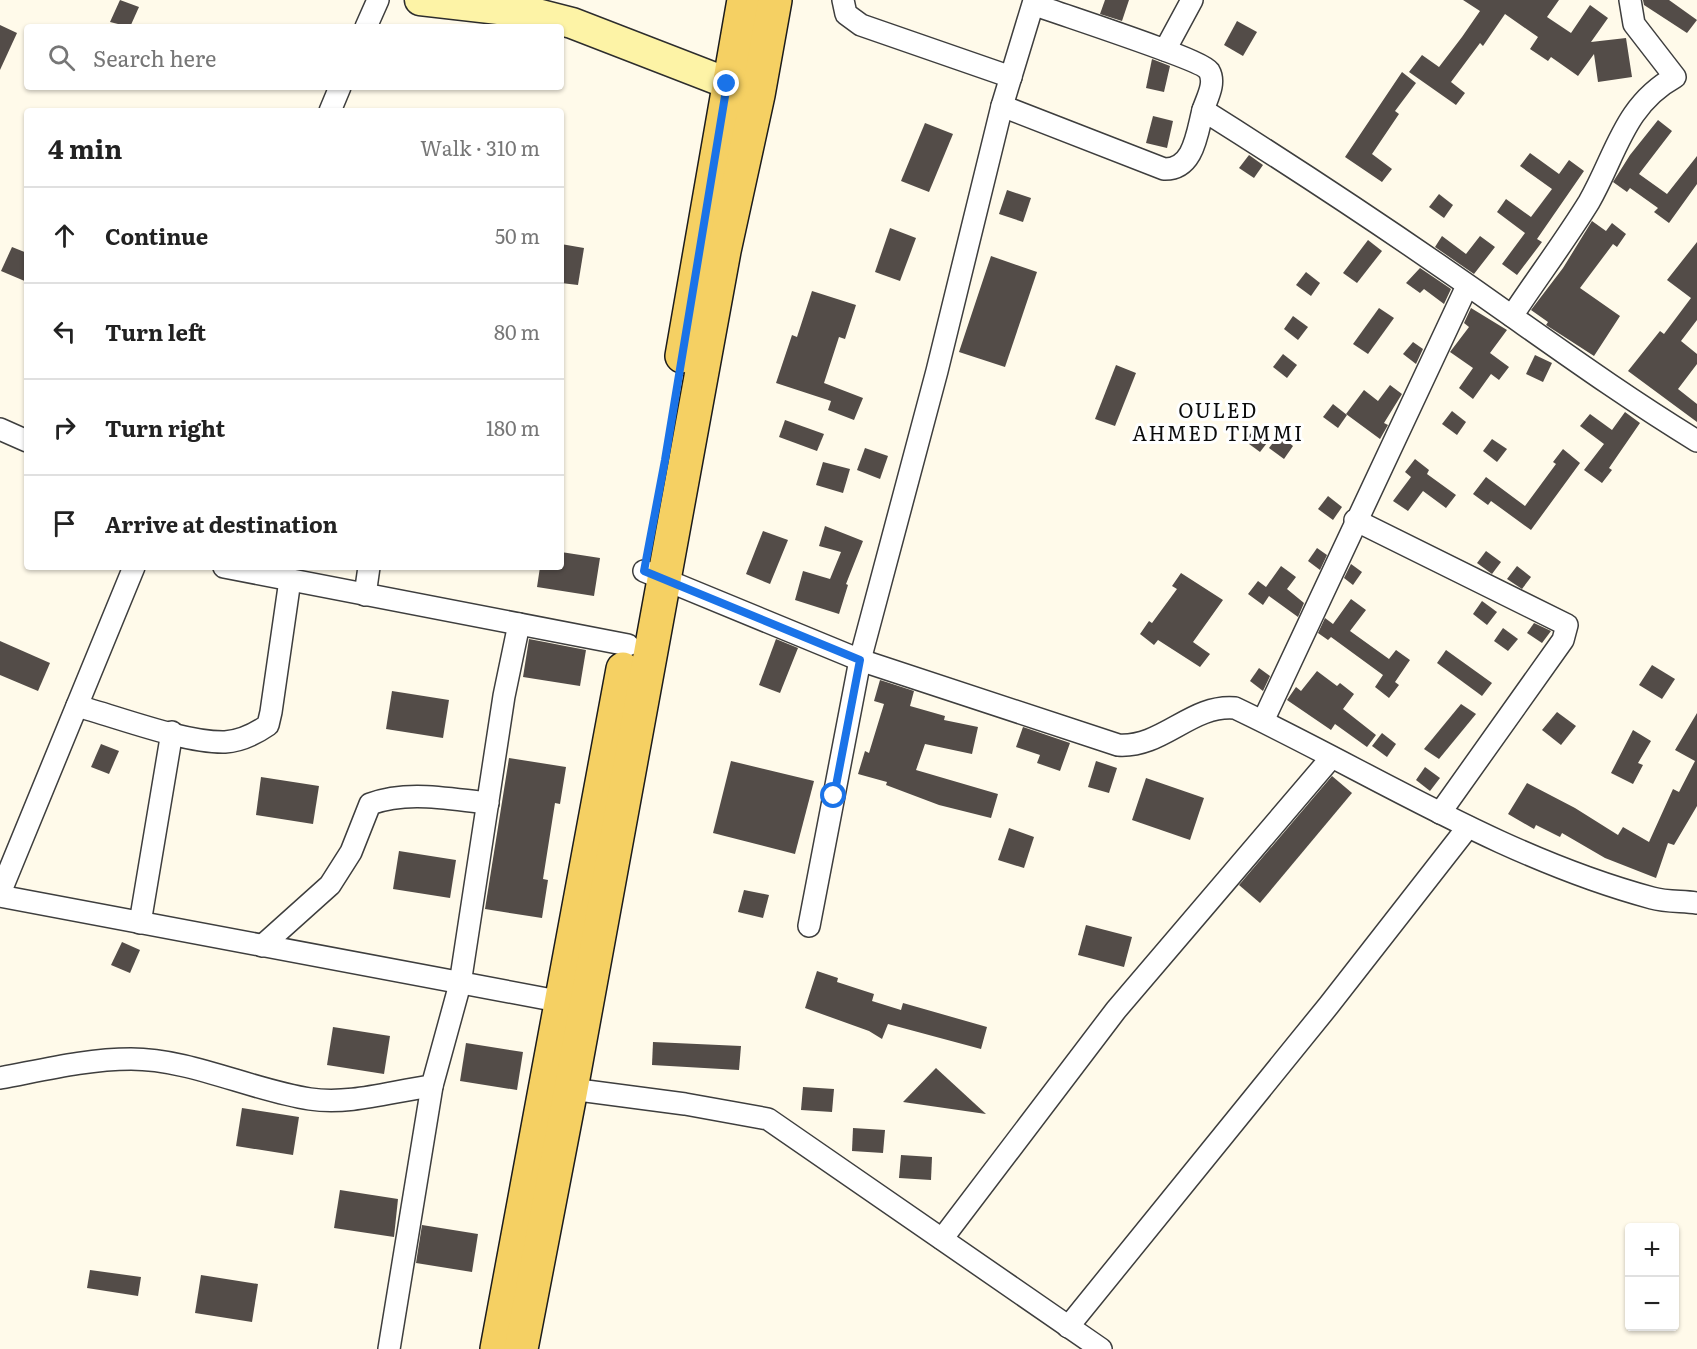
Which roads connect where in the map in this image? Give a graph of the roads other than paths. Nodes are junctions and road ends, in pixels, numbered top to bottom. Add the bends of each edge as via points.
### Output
1 (378, 0) edge
2 (420, 0) edge
3 (744, 0) edge
4 (775, 0) edge
5 (843, 0) edge
6 (1192, 0) edge
7 (1630, 0) edge
8 (1033, 2) edge
9 (367, 24) edge
10 (1165, 50) junction
11 (1011, 76) junction
12 (727, 84) junction
13 (339, 90) edge
14 (758, 96) junction
15 (1002, 106) junction
16 (331, 108) edge
17 (1203, 110) junction
18 (1467, 286) junction
19 (1512, 316) junction
20 (0, 429) edge
21 (24, 440) edge
22 (1697, 441) edge
23 (1355, 520) junction
24 (133, 570) edge
25 (239, 570) edge
26 (369, 570) edge
27 (654, 574) junction
28 (290, 580) junction
29 (365, 594) junction
30 (519, 624) junction
31 (628, 645) junction
32 (860, 660) junction
33 (77, 706) junction
34 (1263, 721) junction
35 (172, 732) junction
36 (1332, 758) junction
37 (488, 803) junction
38 (1440, 813) junction
39 (1468, 827) junction
40 (0, 894) edge
41 (1697, 902) edge
42 (140, 922) junction
43 (809, 926) dead end
44 (262, 946) junction
45 (460, 984) junction
46 (563, 1002) junction
47 (0, 1078) edge
48 (432, 1086) junction
49 (571, 1089) junction
50 (942, 1239) junction
51 (1068, 1327) junction
52 (389, 1349) edge
53 (497, 1349) edge
54 (521, 1349) edge
55 (1101, 1349) edge

1 - 9 street
2 - 12 street via 533,14 572,23
3 - 12 main road
4 - 14 main road
5 - 11 street via 846,14 861,25
6 - 10 street
7 - 19 street via 1634,24 1675,77 1642,101 1589,201
8 - 10 street
8 - 11 street
10 - 17 street via 1209,71 1212,86
11 - 15 street
12 - 14 street
12 - 27 main road via 665,460
13 - 16 street
14 - 27 main road
15 - 17 street via 1164,169 1182,166 1190,154
15 - 32 street
17 - 18 street
18 - 19 street
18 - 23 street
19 - 22 street via 1590,374
20 - 21 street
23 - 34 street
23 - 38 street via 1567,625 1563,640
24 - 33 street
25 - 28 street
26 - 29 street
27 - 31 main road
27 - 32 street
27 - 49 main road
28 - 29 street
28 - 35 street via 268,725 254,735 226,742
29 - 30 street
30 - 31 street
30 - 37 street
31 - 46 main road
32 - 34 street via 1118,745 1151,741 1203,711 1222,707 1235,708
32 - 43 street
33 - 35 street
33 - 40 street
34 - 36 street
35 - 42 street
36 - 38 street
36 - 50 street via 1116,1010
37 - 44 street via 399,796 370,804 351,852 330,885
37 - 45 street
38 - 39 street
39 - 41 street via 1593,880 1654,899
39 - 51 street
40 - 42 street
42 - 44 street
44 - 45 street
45 - 46 street
45 - 48 street
46 - 53 main road
47 - 48 street via 132,1059 162,1062 310,1099 343,1100
48 - 52 street
49 - 50 street via 768,1119
49 - 54 main road
50 - 51 street
51 - 55 street

